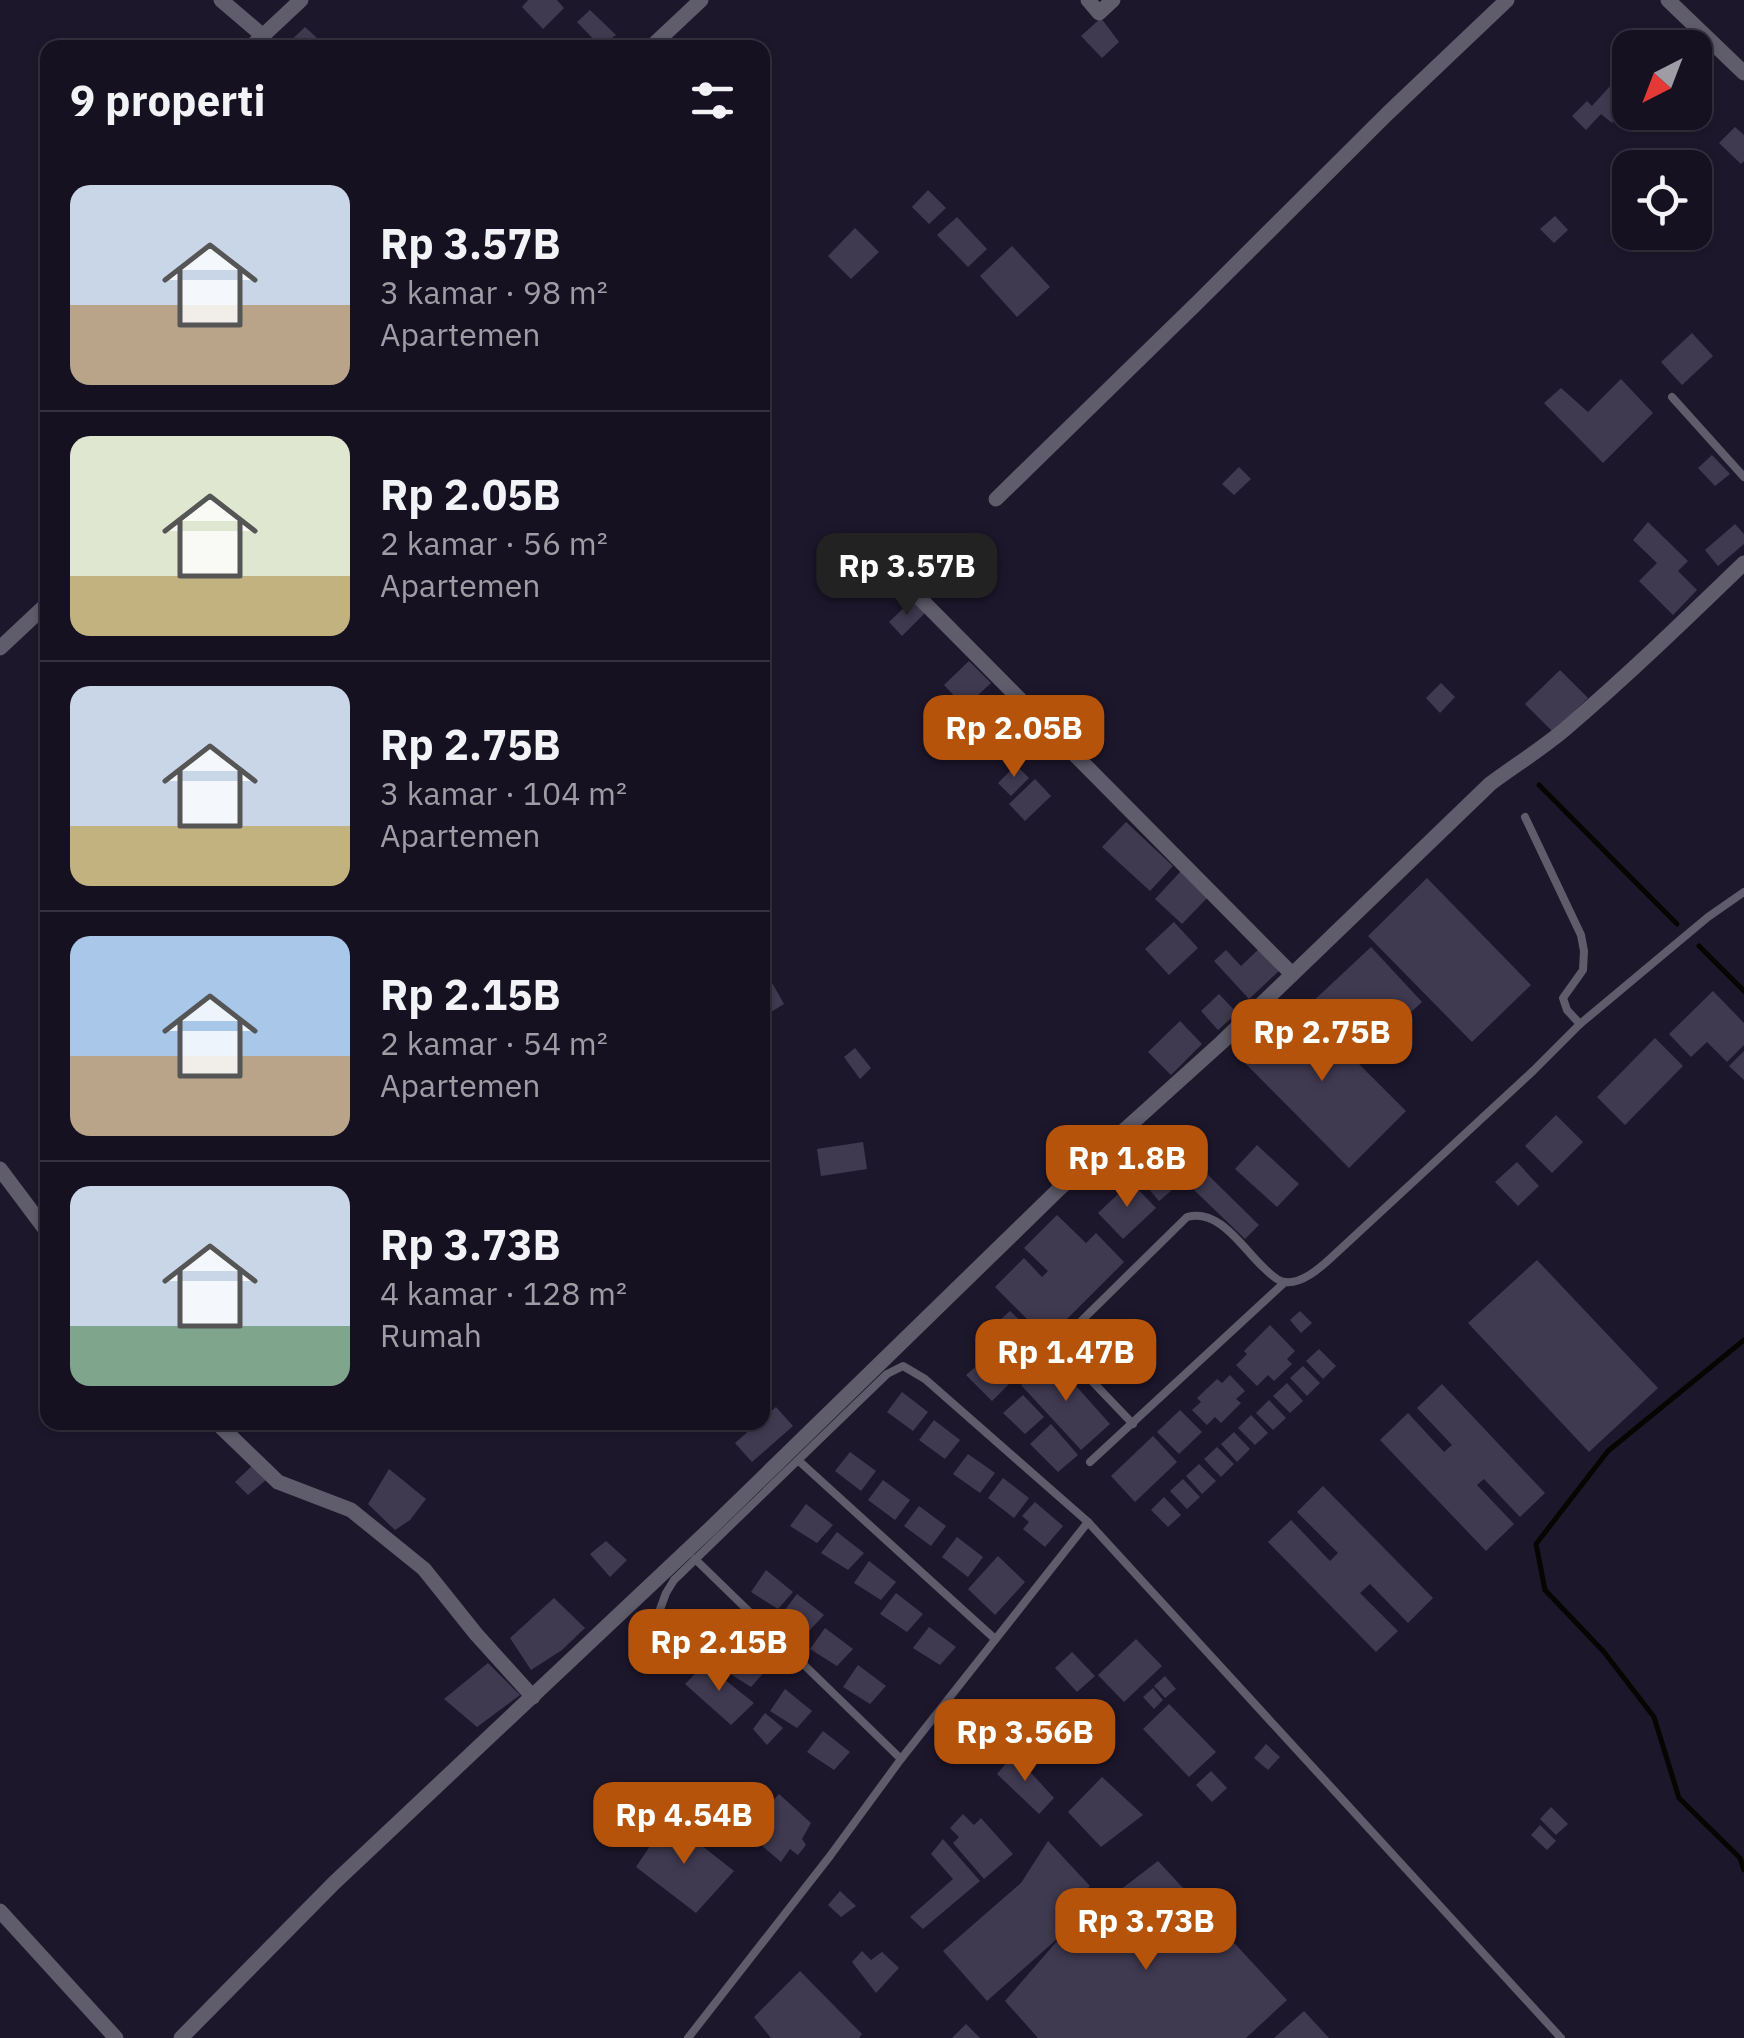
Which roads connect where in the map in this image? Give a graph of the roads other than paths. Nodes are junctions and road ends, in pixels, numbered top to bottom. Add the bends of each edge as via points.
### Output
1 (221, 0) edge
2 (302, 0) edge
3 (702, 0) edge
4 (1088, 0) edge
5 (1113, 0) edge
6 (1507, 0) edge
7 (1668, 0) edge
8 (259, 40) edge
9 (261, 40) edge
10 (659, 40) edge
11 (1744, 73) edge
12 (1672, 397) dead end
13 (1744, 477) edge
14 (996, 499) dead end
15 (874, 552) dead end
16 (1744, 563) edge
17 (40, 610) edge
18 (0, 648) edge
19 (1525, 817) dead end
20 (1744, 892) edge
21 (1291, 973) junction
22 (1580, 1024) junction
23 (0, 1169) edge
24 (40, 1222) edge
25 (1285, 1282) junction
26 (1133, 1424) junction
27 (224, 1430) edge
28 (799, 1462) junction
29 (1090, 1462) dead end
30 (1088, 1522) junction
31 (694, 1559) junction
32 (655, 1622) dead end
33 (995, 1639) junction
34 (534, 1696) junction
35 (901, 1759) junction
36 (0, 1910) edge
37 (116, 2038) edge
38 (182, 2038) edge
39 (688, 2038) edge
40 (1561, 2038) edge

1 - 8 street
2 - 9 street
3 - 10 street
4 - 5 street via 1099,13
6 - 14 street
7 - 11 street
12 - 13 lane
15 - 21 street
16 - 21 street via 1564,730 1490,784
17 - 18 street
19 - 22 lane via 1580,929 1583,970 1563,998
20 - 22 lane
21 - 34 street
22 - 25 lane via 1318,1270
23 - 24 street
25 - 26 lane
25 - 26 lane via 1210,1217 1188,1217 1170,1233 1062,1342 1066,1355
26 - 29 lane
27 - 34 street via 278,1482 351,1510 424,1569
28 - 30 lane via 903,1366 925,1378
28 - 31 lane
28 - 33 lane
30 - 33 lane
30 - 40 lane
31 - 32 lane via 674,1580
31 - 35 lane
33 - 35 lane
34 - 38 street via 334,1883
35 - 39 lane
36 - 37 street

